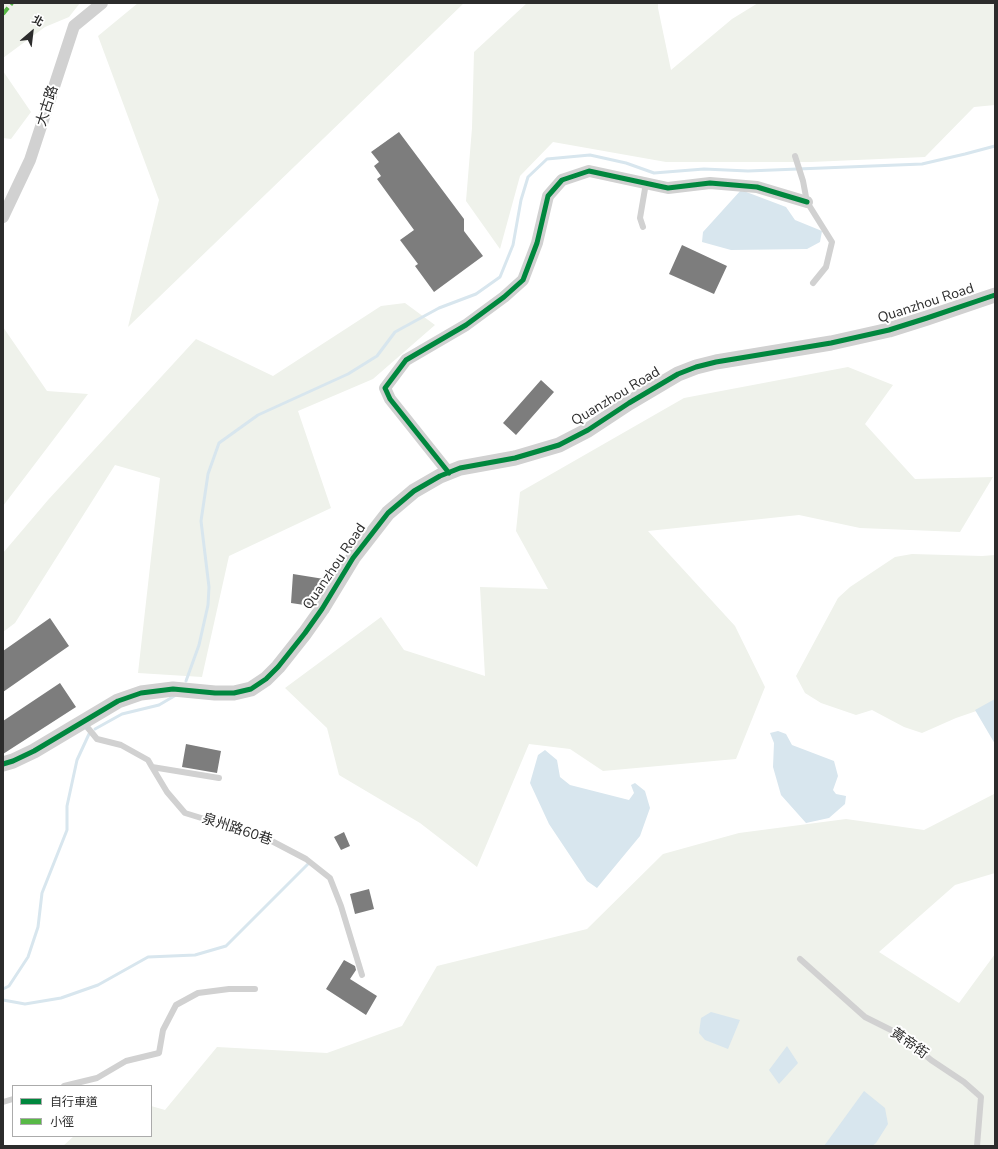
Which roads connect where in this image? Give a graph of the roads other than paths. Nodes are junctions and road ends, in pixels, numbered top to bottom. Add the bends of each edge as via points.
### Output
1 (102, 3) edge
2 (796, 159) dead end
3 (646, 183) junction
4 (807, 202) junction
5 (3, 217) edge
6 (643, 227) dead end
7 (813, 283) dead end
8 (995, 295) edge
9 (449, 473) junction
10 (83, 722) junction
11 (3, 764) edge
12 (152, 767) junction
13 (218, 778) dead end
14 (800, 959) dead end
15 (362, 975) dead end
16 (255, 989) dead end
17 (68, 1085) edge
18 (978, 1146) edge

1 - 5 street, 大古路 via 74,26 30,160
2 - 4 lane
3 - 4 street via 668,188 710,183 757,187
3 - 6 lane via 640,218
3 - 9 street via 590,171 562,180 548,196 537,243 523,280 466,325 406,360 385,388 390,399
4 - 7 lane via 832,242 826,267
8 - 9 street, Quanzhou Road via 889,330 696,367 678,374 588,430 559,444 515,458
9 - 10 street, Quanzhou Road via 414,491 388,513 352,558 305,633 278,667 256,686 234,693 173,689 141,693 118,701
10 - 11 street, Quanzhou Road via 34,751
10 - 12 lane, 泉州路60巷 via 97,739 121,745 148,760
12 - 13 lane
12 - 15 lane, 泉州路60巷 via 167,792 185,813 266,838 306,859 330,878
14 - 18 lane, 黃帝街 via 865,1017 903,1036 981,1097
16 - 17 lane via 198,993 176,1005 163,1030 159,1054 126,1061 96,1078

